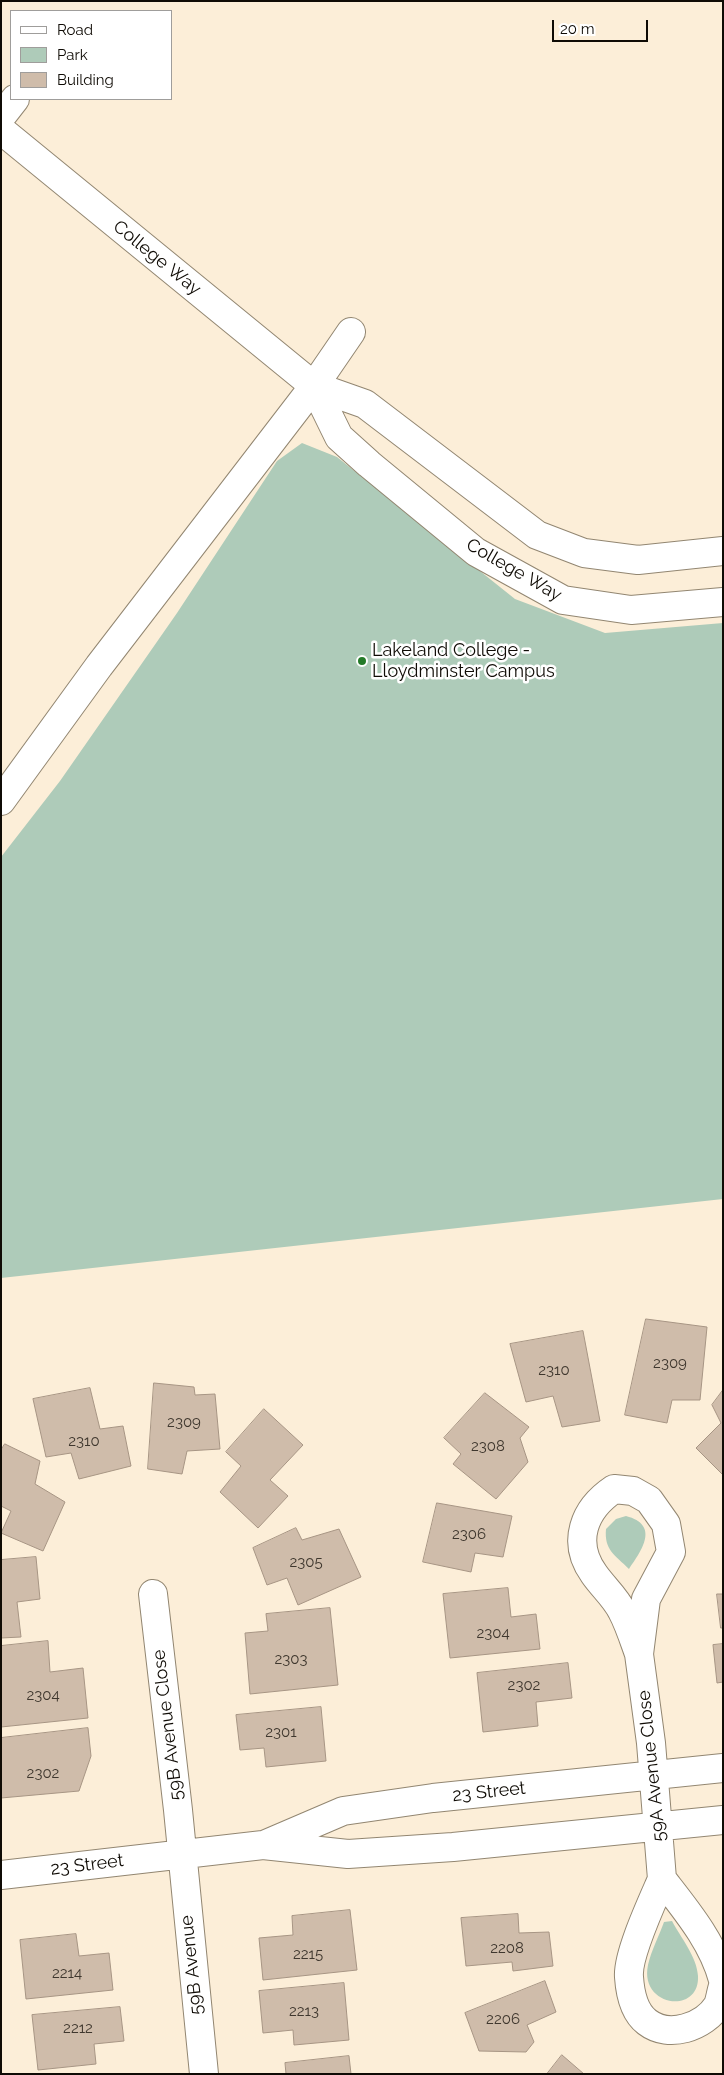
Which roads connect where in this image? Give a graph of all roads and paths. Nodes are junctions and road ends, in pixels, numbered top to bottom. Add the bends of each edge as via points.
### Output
1 (14, 100) edge
2 (1, 117) edge
3 (1, 130) edge
4 (351, 332) dead end
5 (314, 386) junction
6 (723, 551) edge
7 (723, 602) edge
8 (1, 801) edge
9 (153, 1594) dead end
10 (639, 1654) junction
11 (723, 1768) edge
12 (654, 1775) junction
13 (723, 1820) edge
14 (659, 1827) junction
15 (263, 1846) junction
16 (182, 1856) junction
17 (1, 1876) edge
18 (662, 1879) junction
19 (723, 1980) edge
20 (723, 1986) edge
21 (204, 2074) edge

1 - 2 street
3 - 5 street, College Way
4 - 5 street
5 - 6 street, College Way via 365,404 537,535 584,553 638,560
5 - 7 street, College Way via 339,437 369,464 476,552 563,600 631,610
5 - 8 street via 99,666
9 - 16 street, 59B Avenue Close
10 - 10 street, 59A Avenue Close via 646,1600 671,1552 666,1524 649,1500 633,1491 614,1489 598,1499 586,1518 582,1535 593,1573 622,1611
10 - 12 street, 59A Avenue Close
11 - 12 street, 23 Street
12 - 14 street, 59A Avenue Close
12 - 15 street, 23 Street via 433,1798 343,1811
13 - 14 street, 23 Street
14 - 15 street, 23 Street via 348,1854
14 - 18 street, 59A Avenue Close
15 - 16 street, 23 Street
16 - 17 street, 23 Street
16 - 21 street, 59B Avenue
18 - 19 street via 694,1921 718,1962
18 - 20 street, 59A Avenue Close via 645,1917 628,1974 636,2007 647,2022 661,2029 684,2029 701,2021 718,2005

